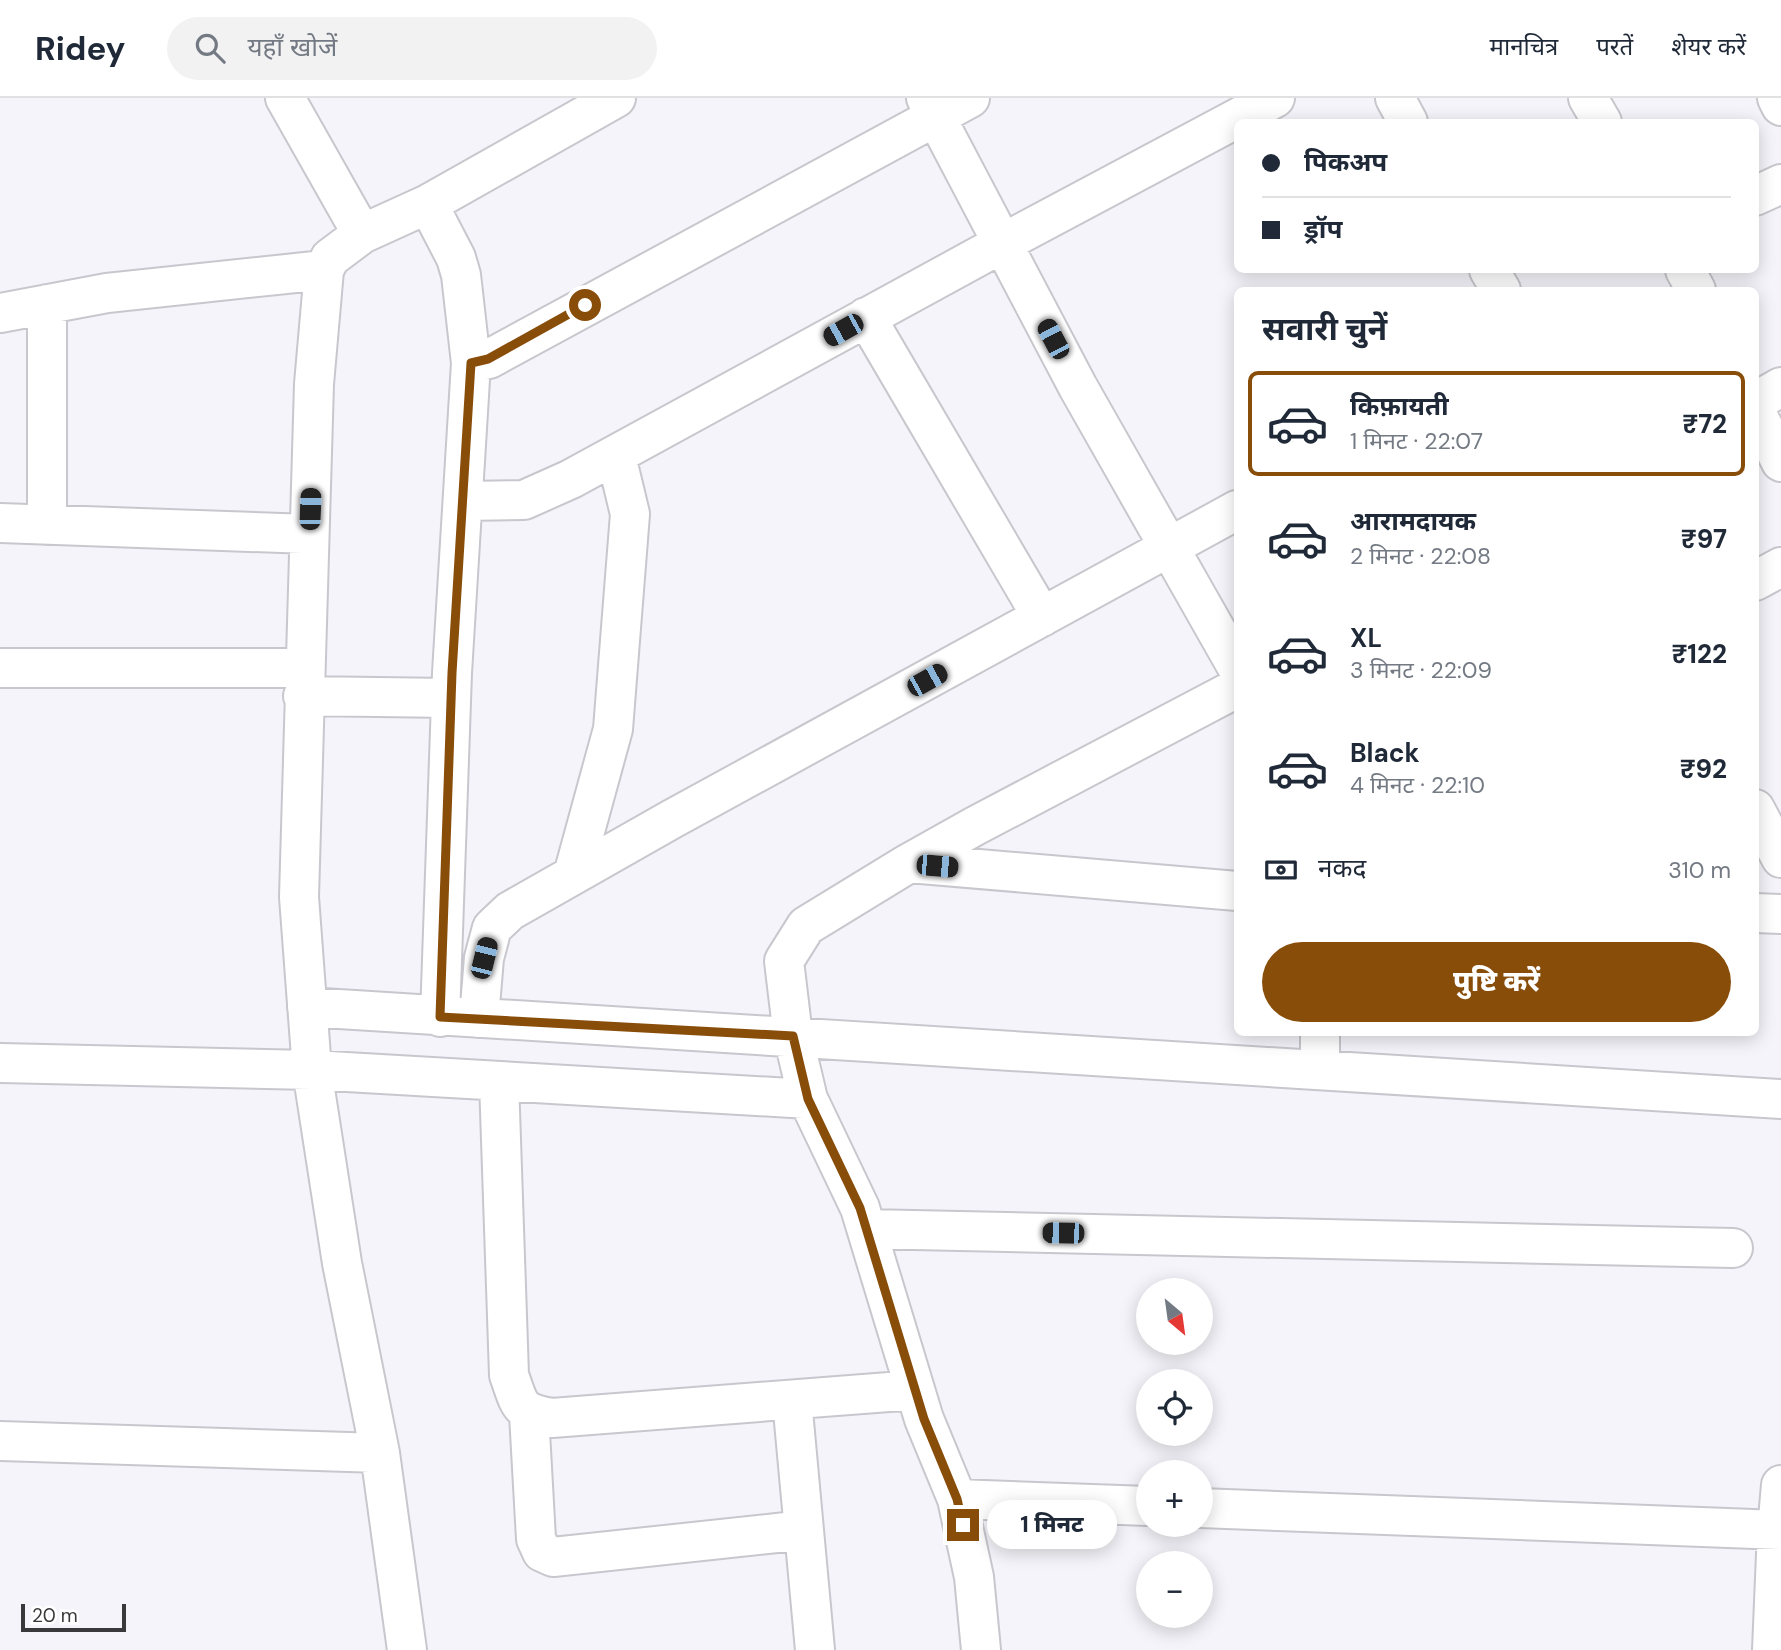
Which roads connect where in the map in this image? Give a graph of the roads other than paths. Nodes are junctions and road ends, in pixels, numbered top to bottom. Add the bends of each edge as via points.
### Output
1 (616, 98) edge
2 (970, 98) edge
3 (1275, 98) edge
4 (1395, 98) edge
5 (1588, 98) edge
6 (1777, 98) edge
7 (291, 100) edge
8 (1781, 106) edge
9 (931, 108) edge
10 (1236, 119) edge
11 (1406, 119) edge
12 (1600, 119) edge
13 (1234, 120) edge
14 (1781, 184) edge
15 (1759, 195) edge
16 (428, 204) junction
17 (362, 234) junction
18 (1003, 243) junction
19 (324, 270) junction
20 (47, 304) junction
21 (0, 313) edge
22 (866, 317) junction
23 (471, 363) junction
24 (1781, 387) edge
25 (1759, 400) edge
26 (1759, 418) edge
27 (616, 456) junction
28 (1781, 462) edge
29 (463, 501) junction
30 (1234, 512) edge
31 (0, 523) edge
32 (47, 525) junction
33 (309, 534) junction
34 (1170, 547) junction
35 (1781, 567) edge
36 (1759, 579) edge
37 (1042, 617) junction
38 (1234, 662) edge
39 (0, 668) edge
40 (304, 682) junction
41 (1234, 690) edge
42 (451, 698) junction
43 (1759, 817) edge
44 (1781, 858) edge
45 (909, 863) junction
46 (573, 875) junction
47 (1234, 891) edge
48 (1759, 913) edge
49 (1781, 914) edge
50 (307, 1007) junction
51 (440, 1017) junction
52 (479, 1018) junction
53 (793, 1036) junction
54 (1320, 1051) edge
55 (0, 1063) edge
56 (312, 1070) junction
57 (499, 1081) junction
58 (808, 1099) junction
59 (1781, 1099) edge
60 (867, 1229) junction
61 (1733, 1248) dead end
62 (915, 1390) junction
63 (792, 1399) junction
64 (529, 1414) junction
65 (0, 1441) edge
66 (380, 1453) junction
67 (1781, 1485) edge
68 (957, 1499) junction
69 (1136, 1506) edge
70 (1213, 1508) edge
71 (804, 1530) junction
72 (1779, 1530) edge
73 (407, 1650) edge
74 (815, 1650) edge
75 (981, 1650) edge
76 (1772, 1650) edge

1 - 16 street
2 - 9 street
3 - 10 street
4 - 11 street
5 - 12 street
6 - 8 street
7 - 17 street
9 - 18 street
9 - 23 street via 488,359
13 - 18 street
14 - 15 street
16 - 17 street
16 - 23 street via 461,275
17 - 19 street via 330,258
18 - 22 street
18 - 34 street via 1078,387
19 - 20 street via 107,293
19 - 33 street via 314,384
20 - 21 street
20 - 32 street
22 - 27 street
22 - 37 street
23 - 29 street
24 - 25 street
26 - 28 street
27 - 29 street via 524,500
27 - 46 street via 630,514 614,729
29 - 42 street
30 - 34 street
31 - 32 street
32 - 33 street
33 - 40 street
34 - 37 street
34 - 38 street
35 - 36 street
37 - 46 street
39 - 40 street
40 - 42 street
40 - 50 street via 299,897
41 - 45 street
42 - 51 street
43 - 44 street
45 - 47 street
45 - 53 street via 806,926 783,961
46 - 52 street via 510,911 492,929 484,958
48 - 49 street
50 - 51 street
50 - 56 street
51 - 52 street
52 - 53 street
53 - 54 street via 1215,1065
53 - 58 street
54 - 59 street
55 - 56 street
56 - 57 street
56 - 66 street via 342,1263
57 - 58 street
57 - 64 street via 509,1375 519,1403
58 - 60 street
60 - 61 street
60 - 62 street
62 - 63 street
62 - 68 street
63 - 64 street via 552,1418
63 - 71 street
64 - 71 street via 536,1539 542,1552 553,1557
65 - 66 street
66 - 73 street
67 - 72 street
68 - 69 street
68 - 75 street via 974,1577
70 - 72 street
71 - 74 street
72 - 76 street

